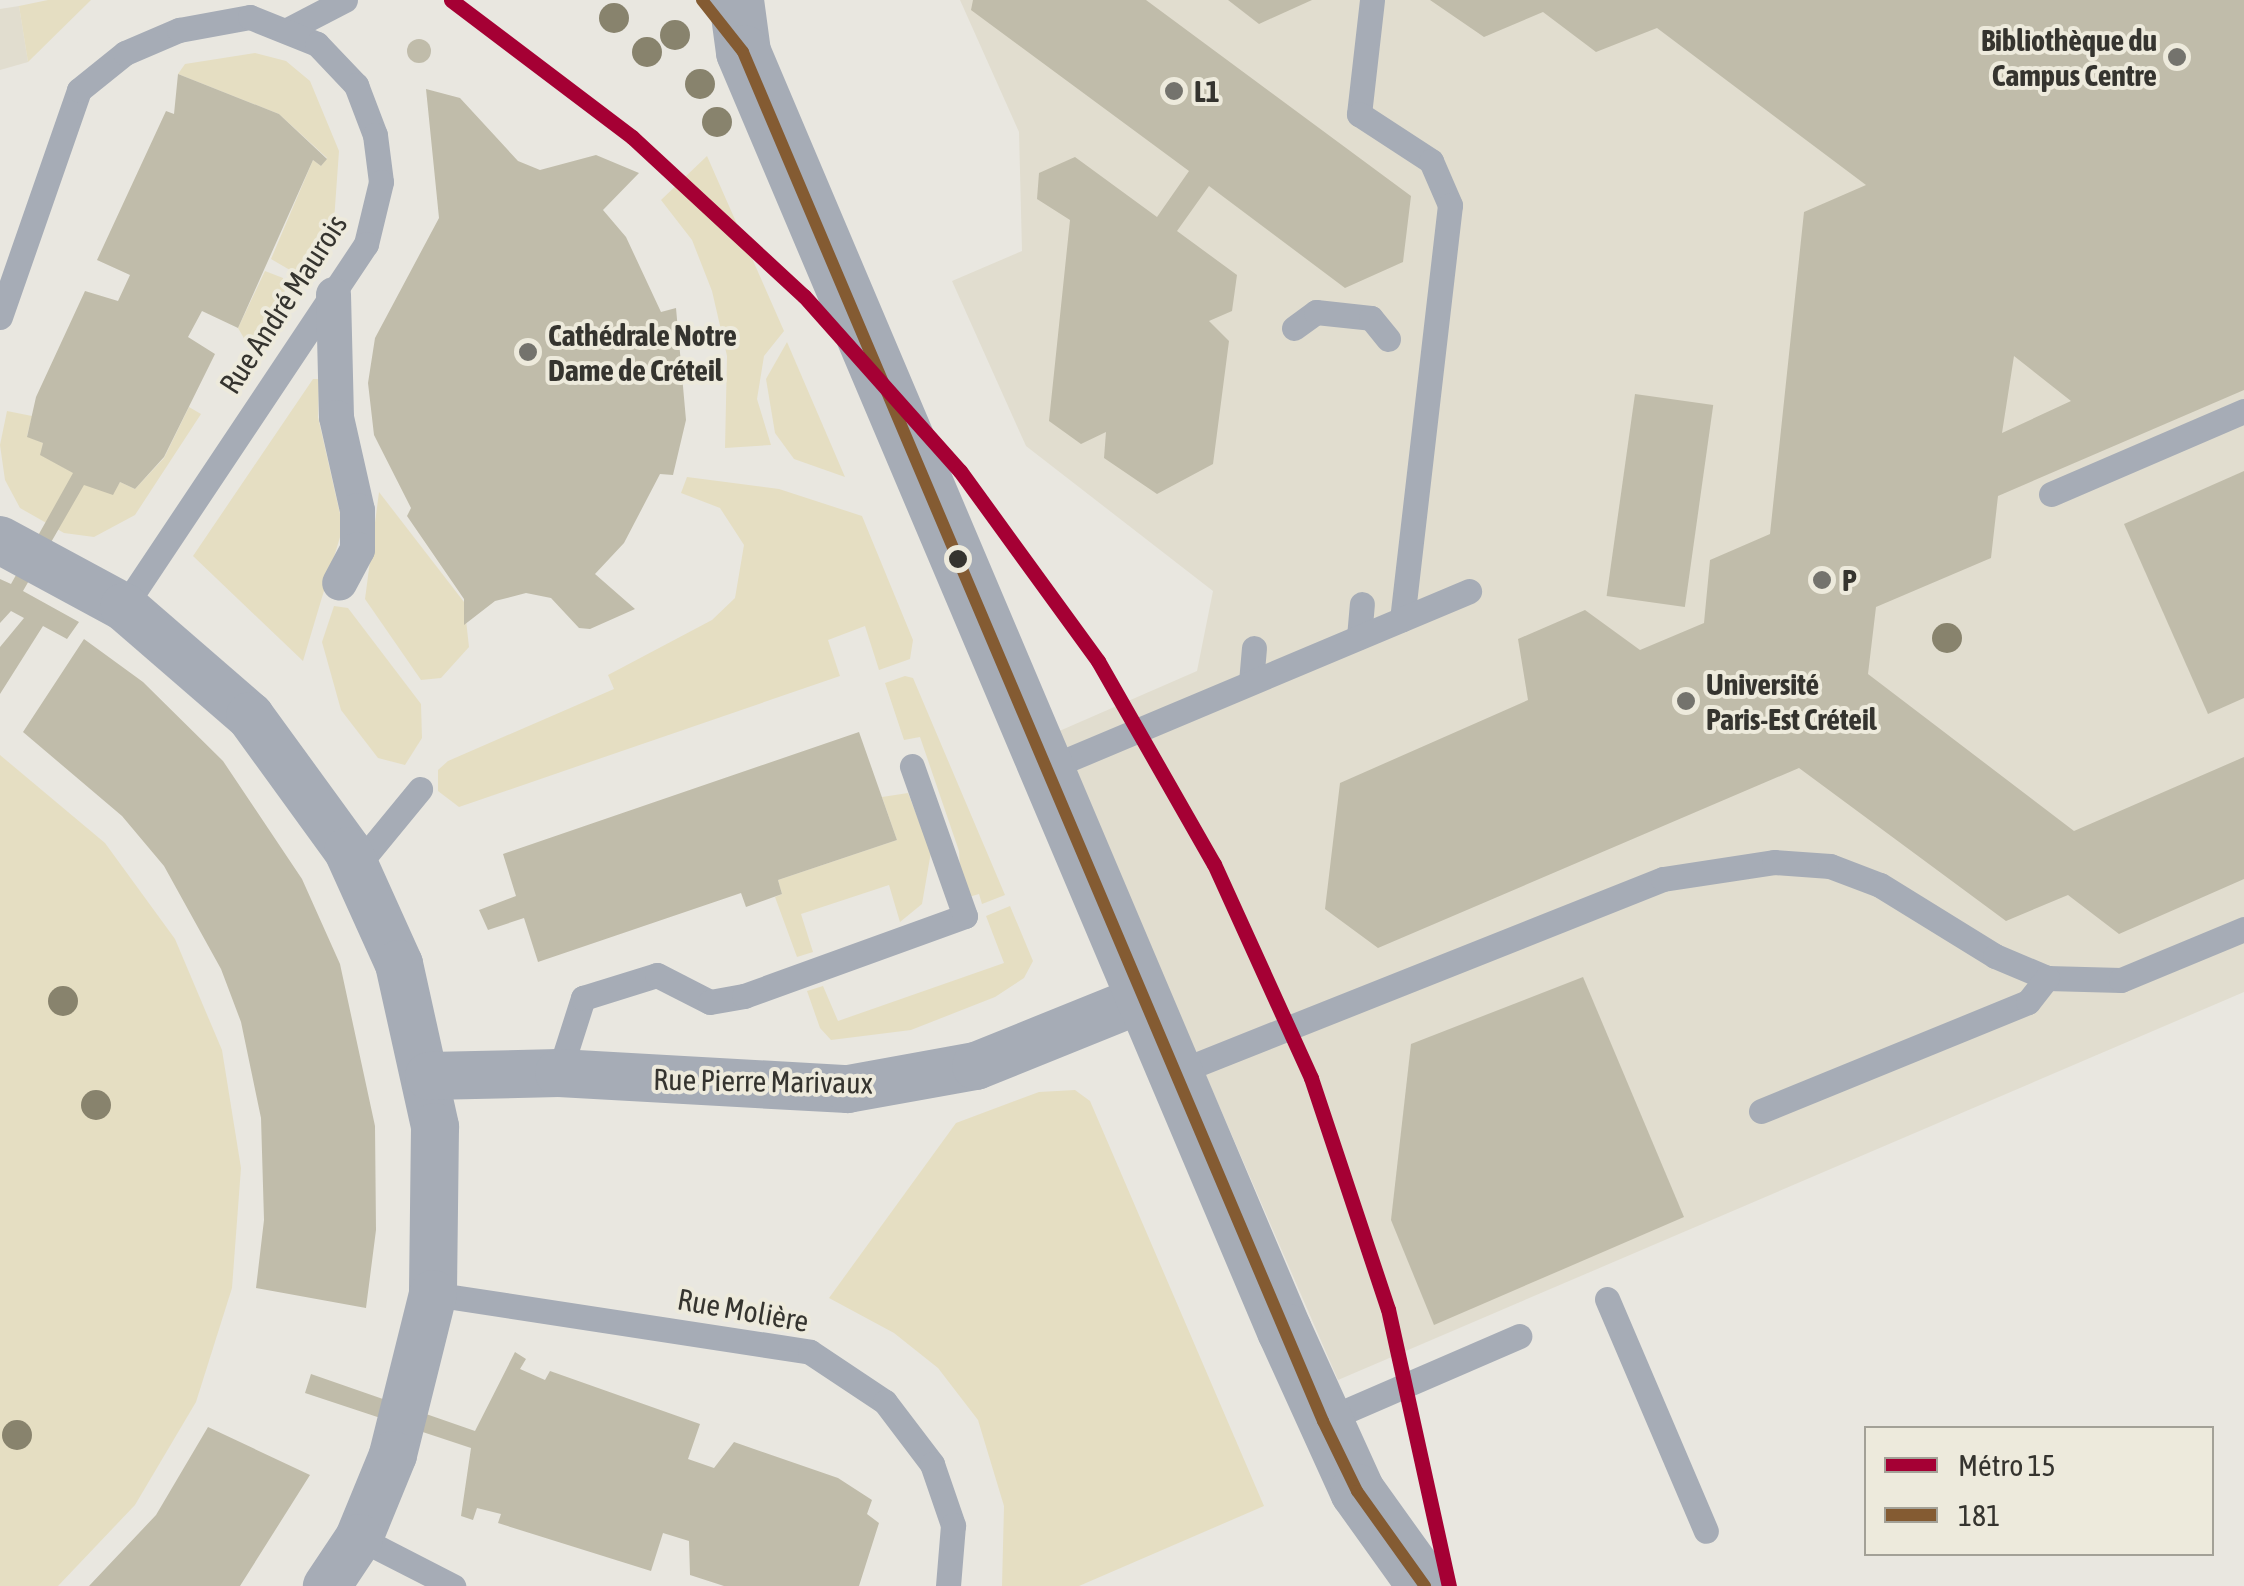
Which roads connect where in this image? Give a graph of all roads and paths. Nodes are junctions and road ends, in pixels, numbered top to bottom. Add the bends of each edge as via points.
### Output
1 (345, 0) edge
2 (702, 0) edge
3 (1372, 0) edge
4 (740, 26) edge
5 (289, 29) junction
6 (332, 294) junction
7 (0, 317) edge
8 (1294, 328) dead end
9 (1388, 339) dead end
10 (2244, 411) edge
11 (2051, 494) dead end
12 (0, 540) edge
13 (340, 583) dead end
14 (1469, 591) dead end
15 (1362, 604) dead end
16 (124, 607) junction
17 (1402, 619) junction
18 (1359, 636) junction
19 (1254, 648) dead end
20 (1251, 682) junction
21 (912, 766) dead end
22 (1046, 769) junction
23 (420, 789) dead end
24 (356, 868) junction
25 (2244, 929) edge
26 (2047, 978) junction
27 (1142, 999) junction
28 (560, 1073) junction
29 (1172, 1074) junction
30 (429, 1076) junction
31 (1760, 1112) dead end
32 (434, 1294) junction
33 (1606, 1299) dead end
34 (1519, 1336) dead end
35 (1324, 1421) junction
36 (1706, 1531) dead end
37 (358, 1538) junction
38 (327, 1586) edge
39 (453, 1586) edge
40 (948, 1586) edge
41 (1425, 1586) edge

1 - 5 lane
2 - 4 street
3 - 17 lane via 1359,114 1431,161 1450,205
4 - 22 street
5 - 6 lane, Rue André Maurois via 339,61 356,85 380,159 374,224
5 - 7 lane, Rue André Maurois via 250,17 179,30 125,52 79,90
6 - 13 street via 336,416 357,510 357,549
6 - 16 lane, Rue André Maurois
8 - 9 lane via 1316,312 1352,316 1378,323
10 - 11 lane
12 - 16 street
14 - 17 lane
15 - 18 lane
16 - 24 street via 250,716
17 - 18 lane
18 - 20 lane
19 - 20 lane
20 - 22 lane
21 - 28 lane via 965,916 744,996 710,1002 658,974 583,998 568,1028
22 - 27 street
23 - 24 lane
24 - 30 street via 400,964
25 - 26 lane via 2121,980
26 - 29 lane via 1856,875 1774,862 1664,878
26 - 31 lane via 2028,1002
27 - 28 street, Rue Pierre Marivaux via 976,1066 848,1089
27 - 29 street
28 - 30 street, Rue Pierre Marivaux
29 - 35 street
30 - 32 street via 438,1169
32 - 37 street via 407,1416
32 - 40 lane, Rue Molière via 810,1352 885,1402 921,1445 949,1502
33 - 36 lane
34 - 35 lane
35 - 41 street via 1356,1491
37 - 38 street
37 - 39 lane

